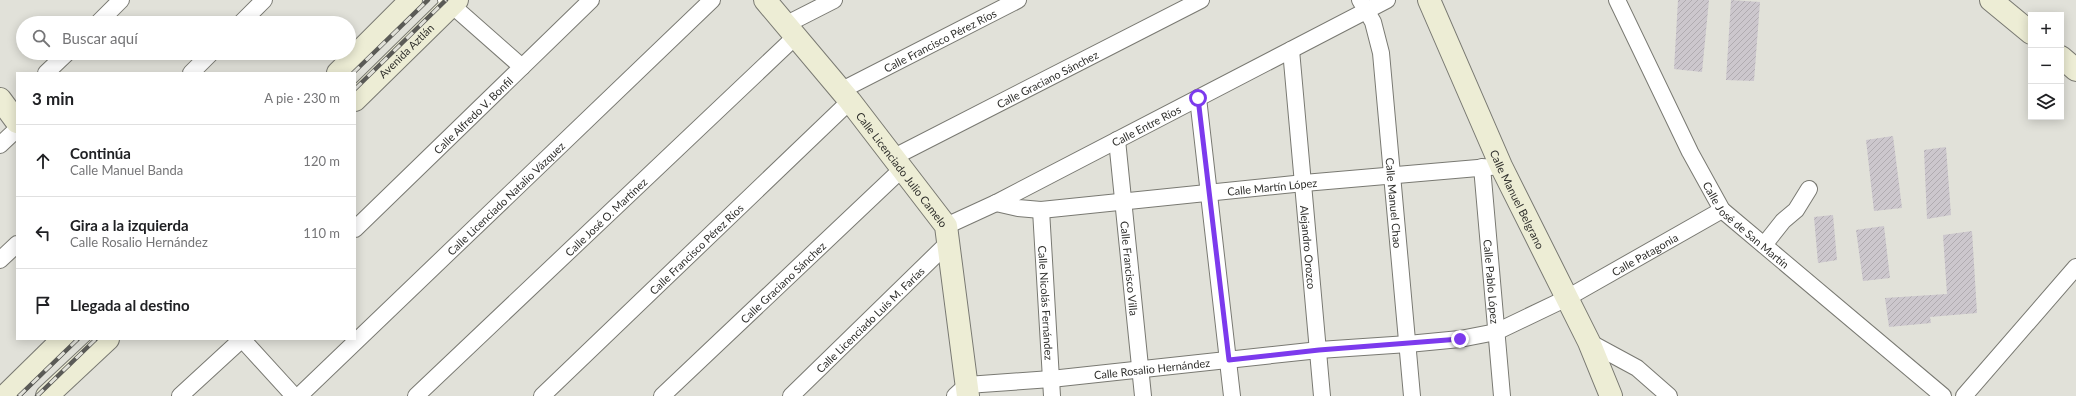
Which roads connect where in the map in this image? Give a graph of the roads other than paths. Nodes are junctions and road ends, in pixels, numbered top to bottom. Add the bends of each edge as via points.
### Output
1 (121, 0) edge
2 (264, 0) edge
3 (411, 0) edge
4 (591, 0) edge
5 (712, 0) edge
6 (765, 0) edge
7 (834, 0) edge
8 (1018, 0) edge
9 (1201, 0) edge
10 (1386, 0) edge
11 (1429, 0) edge
12 (1617, 0) edge
13 (1991, 0) edge
14 (452, 2) edge
15 (1364, 6) edge
16 (105, 16) edge
17 (248, 16) edge
18 (790, 31) junction
19 (2028, 31) edge
20 (1291, 50) junction
21 (356, 55) edge
22 (60, 60) edge
23 (204, 60) edge
24 (351, 60) edge
25 (2064, 60) edge
26 (522, 67) junction
27 (2076, 70) edge
28 (47, 72) edge
29 (192, 72) edge
30 (339, 72) edge
31 (845, 96) junction
32 (1198, 98) junction
33 (356, 99) edge
34 (16, 131) edge
35 (1117, 140) junction
36 (0, 145) edge
37 (898, 163) junction
38 (1492, 166) junction
39 (1392, 175) junction
40 (1304, 183) junction
41 (1808, 189) dead end
42 (1210, 192) junction
43 (1124, 201) junction
44 (996, 203) junction
45 (1041, 210) junction
46 (1722, 210) junction
47 (356, 228) edge
48 (948, 234) junction
49 (16, 245) edge
50 (1764, 245) junction
51 (0, 260) edge
52 (2074, 274) edge
53 (1567, 298) junction
54 (1496, 332) junction
55 (62, 340) edge
56 (107, 340) edge
57 (241, 340) edge
58 (243, 340) edge
59 (1589, 342) junction
60 (1408, 344) junction
61 (1319, 350) junction
62 (1229, 360) junction
63 (1141, 369) junction
64 (1051, 378) junction
65 (963, 392) edge
66 (5, 396) edge
67 (47, 396) edge
68 (180, 396) edge
69 (294, 396) edge
70 (298, 396) edge
71 (416, 396) edge
72 (542, 396) edge
73 (662, 396) edge
74 (791, 396) edge
75 (1052, 396) edge
76 (1143, 396) edge
77 (1232, 396) edge
78 (1322, 396) edge
79 (1412, 396) edge
80 (1502, 396) edge
81 (1611, 396) edge
82 (1669, 396) edge
83 (1943, 396) edge
84 (1964, 396) edge

1 - 16 street
2 - 17 street
3 - 21 street
4 - 26 street, Calle Alfredo V. Bonfil
5 - 70 street, Calle Licenciado Natalio Vázquez
6 - 18 street, Calle Licenciado Julio Camelo
7 - 18 street, Calle José O. Martínez
8 - 31 street, Calle Francisco Pérez Ríos
9 - 37 street, Calle Graciano Sánchez
10 - 15 street, Calle Entre Ríos
11 - 38 street, Calle Manuel Belgrano
12 - 46 street, Calle José de San Martín via 1690,152
13 - 19 street
14 - 26 street
14 - 33 street, Avenida Aztlán
15 - 20 street, Calle Entre Ríos
15 - 39 street, Calle Manuel Chao via 1373,22 1381,53
18 - 31 street, Calle Licenciado Julio Camelo
18 - 71 street, Calle José O. Martínez
20 - 32 street, Calle Entre Ríos
20 - 40 street, Alejandro Orozco
22 - 28 street
23 - 29 street
24 - 30 street
25 - 27 street
26 - 47 street, Calle Alfredo V. Bonfil
31 - 37 street, Calle Licenciado Julio Camelo
31 - 72 street, Calle Francisco Pérez Ríos
32 - 35 street, Calle Entre Ríos
32 - 42 street
34 - 36 street
35 - 43 street, Calle Francisco Villa
35 - 44 street, Calle Entre Ríos
37 - 48 street, Calle Licenciado Julio Camelo
37 - 73 street, Calle Graciano Sánchez
38 - 39 street, Calle Martín López
38 - 53 street, Calle Manuel Belgrano
38 - 54 street, Calle Pablo López
39 - 40 street, Calle Martín López
39 - 60 street, Calle Manuel Chao
40 - 42 street, Calle Martín López
40 - 61 street, Alejandro Orozco
41 - 50 street via 1796,210 1783,221
42 - 43 street, Calle Martín López
42 - 62 street
43 - 45 street, Calle Martín López
43 - 63 street, Calle Francisco Villa
44 - 45 street, Calle Martín López
44 - 48 street, Calle Entre Ríos
45 - 64 street, Calle Nicolás Fernández
46 - 50 street, Calle José de San Martín
46 - 53 street, Calle Patagonia
48 - 65 street, Calle Licenciado Julio Camelo
48 - 74 street, Calle Licenciado Luis M. Farías
49 - 51 street
50 - 83 street, Calle José de San Martín
52 - 84 street
53 - 54 street, Calle Rosalio Hernández
53 - 59 street, Calle Manuel Belgrano
54 - 60 street, Calle Rosalio Hernández via 1460,339
54 - 80 street, Calle Pablo López
55 - 66 street
56 - 67 street
57 - 68 street
58 - 69 street
59 - 81 street, Calle Manuel Belgrano
59 - 82 street via 1637,368
60 - 61 street, Calle Rosalio Hernández
60 - 79 street, Calle Manuel Chao
61 - 62 street, Calle Rosalio Hernández
61 - 78 street, Alejandro Orozco
62 - 63 street, Calle Rosalio Hernández
62 - 77 street
63 - 64 street, Calle Rosalio Hernández
63 - 76 street, Calle Francisco Villa
64 - 65 street, Calle Rosalio Hernández
64 - 75 street, Calle Nicolás Fernández

